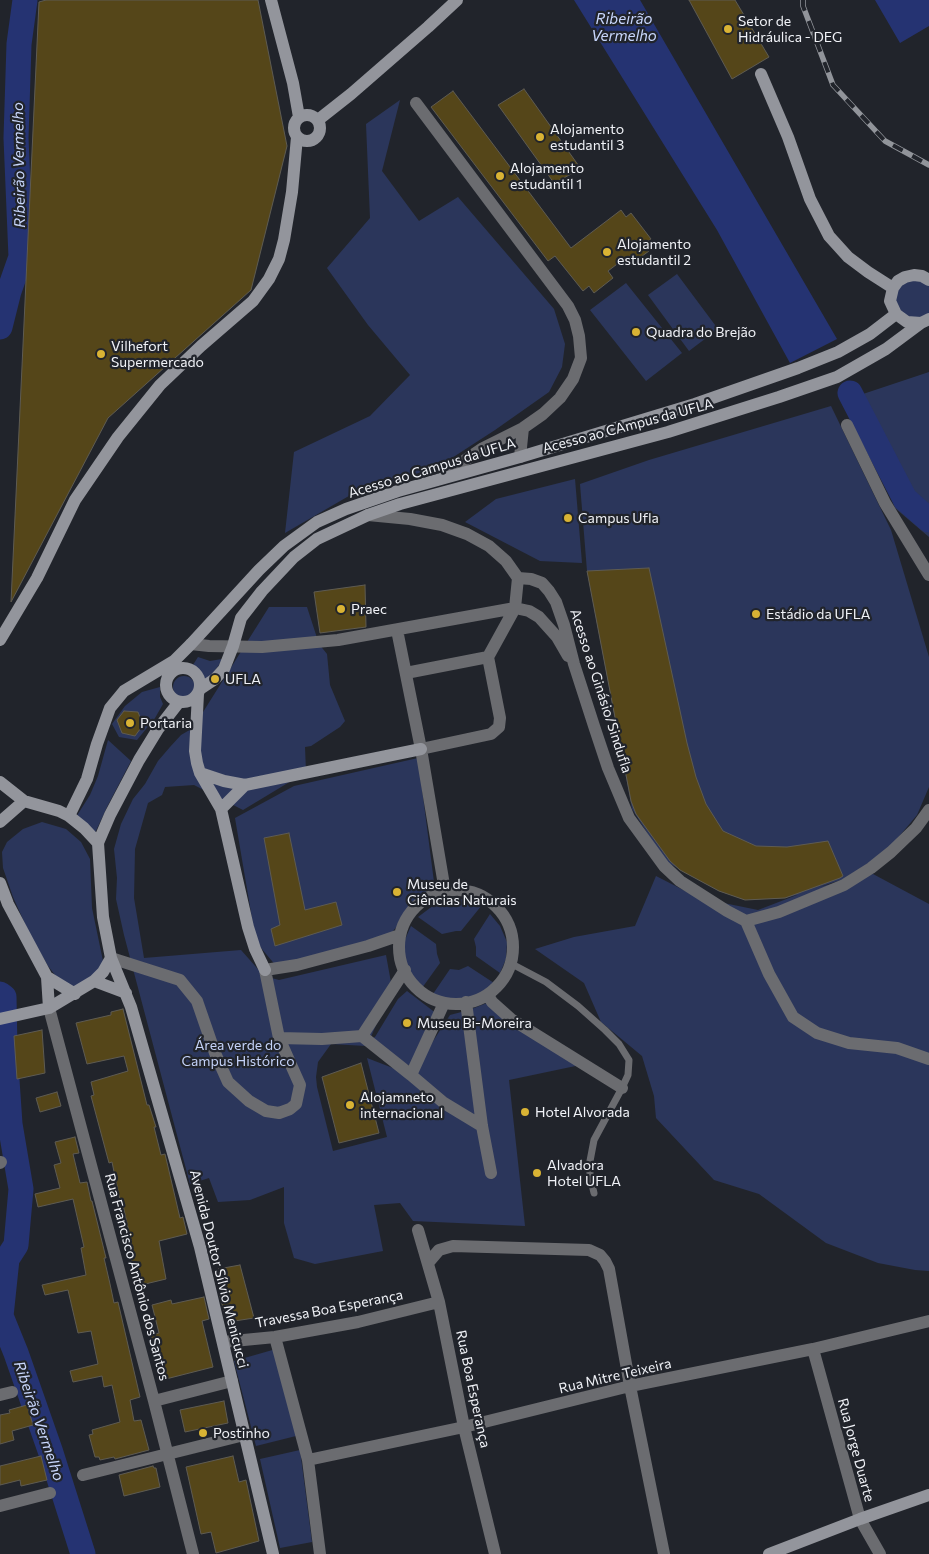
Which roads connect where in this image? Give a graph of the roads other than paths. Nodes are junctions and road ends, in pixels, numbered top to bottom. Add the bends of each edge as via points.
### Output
1 (271, 0) edge
2 (457, 0) edge
3 (760, 74) dead end
4 (416, 102) dead end
5 (299, 117) junction
6 (318, 120) junction
7 (297, 137) junction
8 (927, 274) edge
9 (893, 288) junction
10 (896, 314) junction
11 (925, 321) edge
12 (847, 425) dead end
13 (523, 428) junction
14 (520, 457) junction
15 (444, 477) junction
16 (368, 515) junction
17 (929, 575) edge
18 (518, 578) junction
19 (515, 608) junction
20 (397, 630) junction
21 (0, 640) edge
22 (191, 644) junction
23 (233, 646) junction
24 (488, 657) junction
25 (574, 664) junction
26 (174, 665) junction
27 (406, 673) junction
28 (199, 691) junction
29 (179, 702) junction
30 (421, 748) junction
31 (200, 772) junction
32 (0, 782) edge
33 (245, 785) junction
34 (24, 801) junction
35 (221, 808) junction
36 (929, 810) edge
37 (69, 816) junction
38 (0, 822) edge
39 (98, 844) junction
40 (0, 883) edge
41 (445, 891) junction
42 (746, 921) junction
43 (400, 935) junction
44 (111, 958) junction
45 (510, 963) junction
46 (266, 970) junction
47 (405, 970) junction
48 (46, 977) junction
49 (94, 981) junction
50 (75, 994) junction
51 (126, 994) junction
52 (488, 995) junction
53 (466, 1002) junction
54 (444, 1003) junction
55 (49, 1008) junction
56 (0, 1018) edge
57 (362, 1036) junction
58 (279, 1038) junction
59 (929, 1059) edge
60 (411, 1075) junction
61 (622, 1088) junction
62 (482, 1126) junction
63 (491, 1173) dead end
64 (594, 1193) dead end
65 (418, 1230) dead end
66 (428, 1263) junction
67 (439, 1302) junction
68 (929, 1321) edge
69 (275, 1337) junction
70 (223, 1342) junction
71 (814, 1349) junction
72 (232, 1381) junction
73 (630, 1386) junction
74 (154, 1401) junction
75 (464, 1427) junction
76 (244, 1435) junction
77 (168, 1453) junction
78 (308, 1460) junction
79 (83, 1475) dead end
80 (50, 1493) dead end
81 (929, 1495) edge
82 (0, 1506) edge
83 (860, 1519) junction
84 (193, 1554) edge
85 (273, 1554) edge
86 (320, 1554) edge
87 (495, 1554) edge
88 (664, 1554) edge
89 (769, 1554) edge
90 (880, 1554) edge

1 - 5 street
2 - 6 street
3 - 9 street via 788,137 810,199 829,236 848,257
4 - 13 street via 568,306 575,320 581,358 573,379 560,398
5 - 6 street via 311,115
5 - 7 street via 293,129
6 - 7 street via 317,137 305,141
7 - 21 street via 284,240 269,279 253,301 160,385 118,437 75,500 37,578
8 - 9 street via 905,277
9 - 10 street via 890,302
10 - 11 street, Acesso ao CAmpus da UFLA via 907,322
10 - 14 street, Acesso ao Campus da UFLA via 838,352 798,368 694,404
11 - 16 street, Acesso ao CAmpus da UFLA via 886,349 837,377 780,398
12 - 17 street via 884,503
13 - 14 street
13 - 15 street via 483,448
14 - 15 street, Acesso ao Campus da UFLA
15 - 22 street, Acesso ao Campus da UFLA via 346,508 317,522 265,564
16 - 18 street via 442,525 467,534 489,546 506,561
16 - 23 street, Acesso ao CAmpus da UFLA via 317,539 294,557 241,618
18 - 19 street
18 - 25 street, Acesso ao Ginásio/Sindufla via 531,579 550,591 564,625
19 - 20 street
19 - 24 street
19 - 25 street via 539,617
20 - 23 street via 300,644
20 - 27 street
22 - 23 street
22 - 26 street, Acesso ao Campus da UFLA
23 - 28 street, Acesso ao CAmpus da UFLA via 224,669
24 - 27 street
24 - 30 street via 499,727 491,734
25 - 42 street, Acesso ao Ginásio/Sindufla via 608,768 630,818 664,866 680,881
26 - 28 street via 194,671 200,682
26 - 29 street via 166,683 167,691
26 - 37 street, Acesso ao Campus da UFLA via 124,691 110,708 88,779
27 - 30 street
28 - 29 street via 193,699
28 - 31 street via 195,751
29 - 39 street via 139,760
30 - 33 street
30 - 41 street
31 - 33 street
31 - 35 street
32 - 34 street
33 - 35 street
34 - 37 street
34 - 38 street
35 - 46 street via 248,927
36 - 42 street via 891,852 844,885 779,912
37 - 39 street
39 - 44 street, Avenida Doutor Sílvio Menicucci via 103,917
40 - 48 street
41 - 43 street via 419,904 409,915
41 - 45 street via 468,891 488,900 504,915 513,936
42 - 59 street via 768,974 793,1017 816,1034 849,1043 897,1048
43 - 46 street via 297,965
43 - 47 street via 400,958
44 - 49 street
44 - 51 street, Avenida Doutor Sílvio Menicucci
44 - 58 street via 180,980 197,1001 228,1082 249,1101 266,1111 279,1113 296,1104 300,1085
45 - 52 street via 504,979
45 - 61 lane via 546,982 619,1044 629,1060 628,1075
46 - 58 street
47 - 54 street via 408,978 424,994
47 - 57 street
48 - 50 street
48 - 55 street
49 - 50 street
49 - 51 street
50 - 55 street
51 - 70 street, Avenida Doutor Sílvio Menicucci via 200,1247
52 - 53 street
52 - 61 street via 511,1019
53 - 54 street
53 - 62 street
54 - 60 street
55 - 56 street
55 - 74 street, Rua Francisco Antônio dos Santos
57 - 58 street
57 - 60 street
60 - 62 street via 444,1104
61 - 64 lane via 594,1140 590,1161
62 - 63 street
65 - 66 street, Rua Boa Esperança
66 - 67 street, Rua Boa Esperança
66 - 73 street via 439,1250 453,1246 595,1252 609,1269
67 - 69 street, Travessa Boa Esperança via 358,1322
67 - 75 street, Rua Boa Esperança
68 - 71 street, Rua Mitre Teixeira
69 - 70 street, Travessa Boa Esperança
69 - 78 street
70 - 72 street, Avenida Doutor Sílvio Menicucci
71 - 73 street, Rua Mitre Teixeira
71 - 83 street, Rua Jorge Duarte
72 - 74 street
72 - 76 street, Avenida Doutor Sílvio Menicucci
73 - 75 street, Rua Mitre Teixeira
73 - 88 street
74 - 77 street, Rua Francisco Antônio dos Santos
75 - 78 street, Rua Mitre Teixeira
75 - 87 street, Rua Boa Esperança
76 - 77 street
76 - 85 street, Avenida Doutor Sílvio Menicucci
77 - 79 street
77 - 84 street, Rua Francisco Antônio dos Santos
78 - 86 street
80 - 82 street
81 - 83 street
83 - 89 street
83 - 90 street, Rua Jorge Duarte

